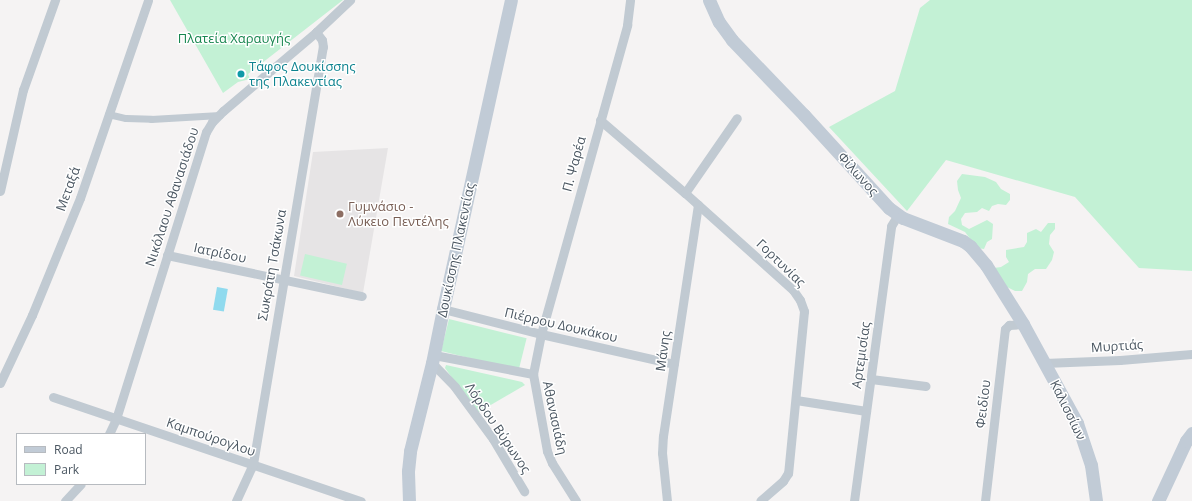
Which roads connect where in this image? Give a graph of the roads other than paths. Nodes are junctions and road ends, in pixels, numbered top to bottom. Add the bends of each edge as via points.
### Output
1 (55, 0) edge
2 (148, 0) edge
3 (350, 0) edge
4 (511, 0) edge
5 (630, 0) edge
6 (709, 0) edge
7 (316, 32) junction
8 (108, 114) junction
9 (220, 115) junction
10 (737, 118) dead end
11 (600, 120) junction
12 (0, 191) edge
13 (685, 193) junction
14 (698, 205) junction
15 (898, 215) junction
16 (167, 255) junction
17 (283, 279) junction
18 (362, 296) dead end
19 (443, 309) junction
20 (1023, 324) junction
21 (541, 334) junction
22 (1192, 354) edge
23 (433, 359) junction
24 (1044, 363) junction
25 (674, 364) junction
26 (533, 374) junction
27 (871, 379) junction
28 (0, 382) edge
29 (926, 386) dead end
30 (53, 397) dead end
31 (796, 400) junction
32 (866, 411) junction
33 (116, 418) junction
34 (109, 433) edge
35 (1192, 433) edge
36 (252, 464) junction
37 (80, 485) edge
38 (524, 491) dead end
39 (65, 501) edge
40 (236, 501) edge
41 (361, 501) edge
42 (409, 501) edge
43 (576, 501) edge
44 (667, 501) edge
45 (760, 501) edge
46 (854, 501) edge
47 (985, 501) edge
48 (1096, 501) edge
49 (1158, 501) edge

1 - 12 street via 23,90
2 - 8 street, Μεταξά
3 - 7 street, Νικόλαου Αθανασιάδου
4 - 19 main road, Δουκίσσης Πλακεντίας
5 - 11 street, Π. Ψαρέα via 627,25
6 - 15 main road, Φίλωνος via 719,22 732,40
7 - 9 street, Νικόλαου Αθανασιάδου
7 - 17 street, Σωκράτη Τσάκωνα via 322,40 323,47
8 - 9 street via 151,119
8 - 28 street, Μεταξά via 80,198 32,315
9 - 16 street, Νικόλαου Αθανασιάδου via 206,132
10 - 13 street
11 - 13 street, Γορτυνίας
11 - 21 street, Π. Ψαρέα
13 - 14 street, Γορτυνίας
14 - 25 street, Μάνης
14 - 31 street, Γορτυνίας via 793,290 800,300 804,311
15 - 20 main road, Φίλωνος via 970,246 996,280
15 - 27 street, Αρτεμισίας via 891,226
16 - 17 street, Ιατρίδου
16 - 33 street, Νικόλαου Αθανασιάδου
17 - 18 street, Ιατρίδου
17 - 36 street, Σωκράτη Τσάκωνα
19 - 21 street, Πιέρρου Δουκάκου
19 - 23 main road, Δουκίσσης Πλακεντίας
20 - 24 main road, Καλισσίων
20 - 47 street, Φειδίου via 1009,325 1006,329
21 - 25 street, Πιέρρου Δουκάκου
21 - 26 street, Αθανασιάδη
22 - 24 street, Μυρτιάς
23 - 26 street
23 - 38 street, Λόρδου Βύρωνος via 489,433
23 - 42 main road, Δουκίσσης Πλακεντίας via 410,451
24 - 48 main road, Καλισσίων via 1069,407 1082,437 1091,465
25 - 44 street, Μάνης via 662,453
26 - 43 street, Αθανασιάδη via 547,451
27 - 29 street
27 - 32 street, Αρτεμισίας
30 - 33 street, Καμπούρογλου
31 - 32 street
31 - 45 street, Γορτυνίας via 788,472 783,481
32 - 46 street, Αρτεμισίας
33 - 34 street, Νικόλαου Αθανασιάδου
33 - 36 street, Καμπούρογλου
35 - 49 main road
36 - 40 street, Σωκράτη Τσάκωνα
36 - 41 street, Καμπούρογλου
37 - 39 street

